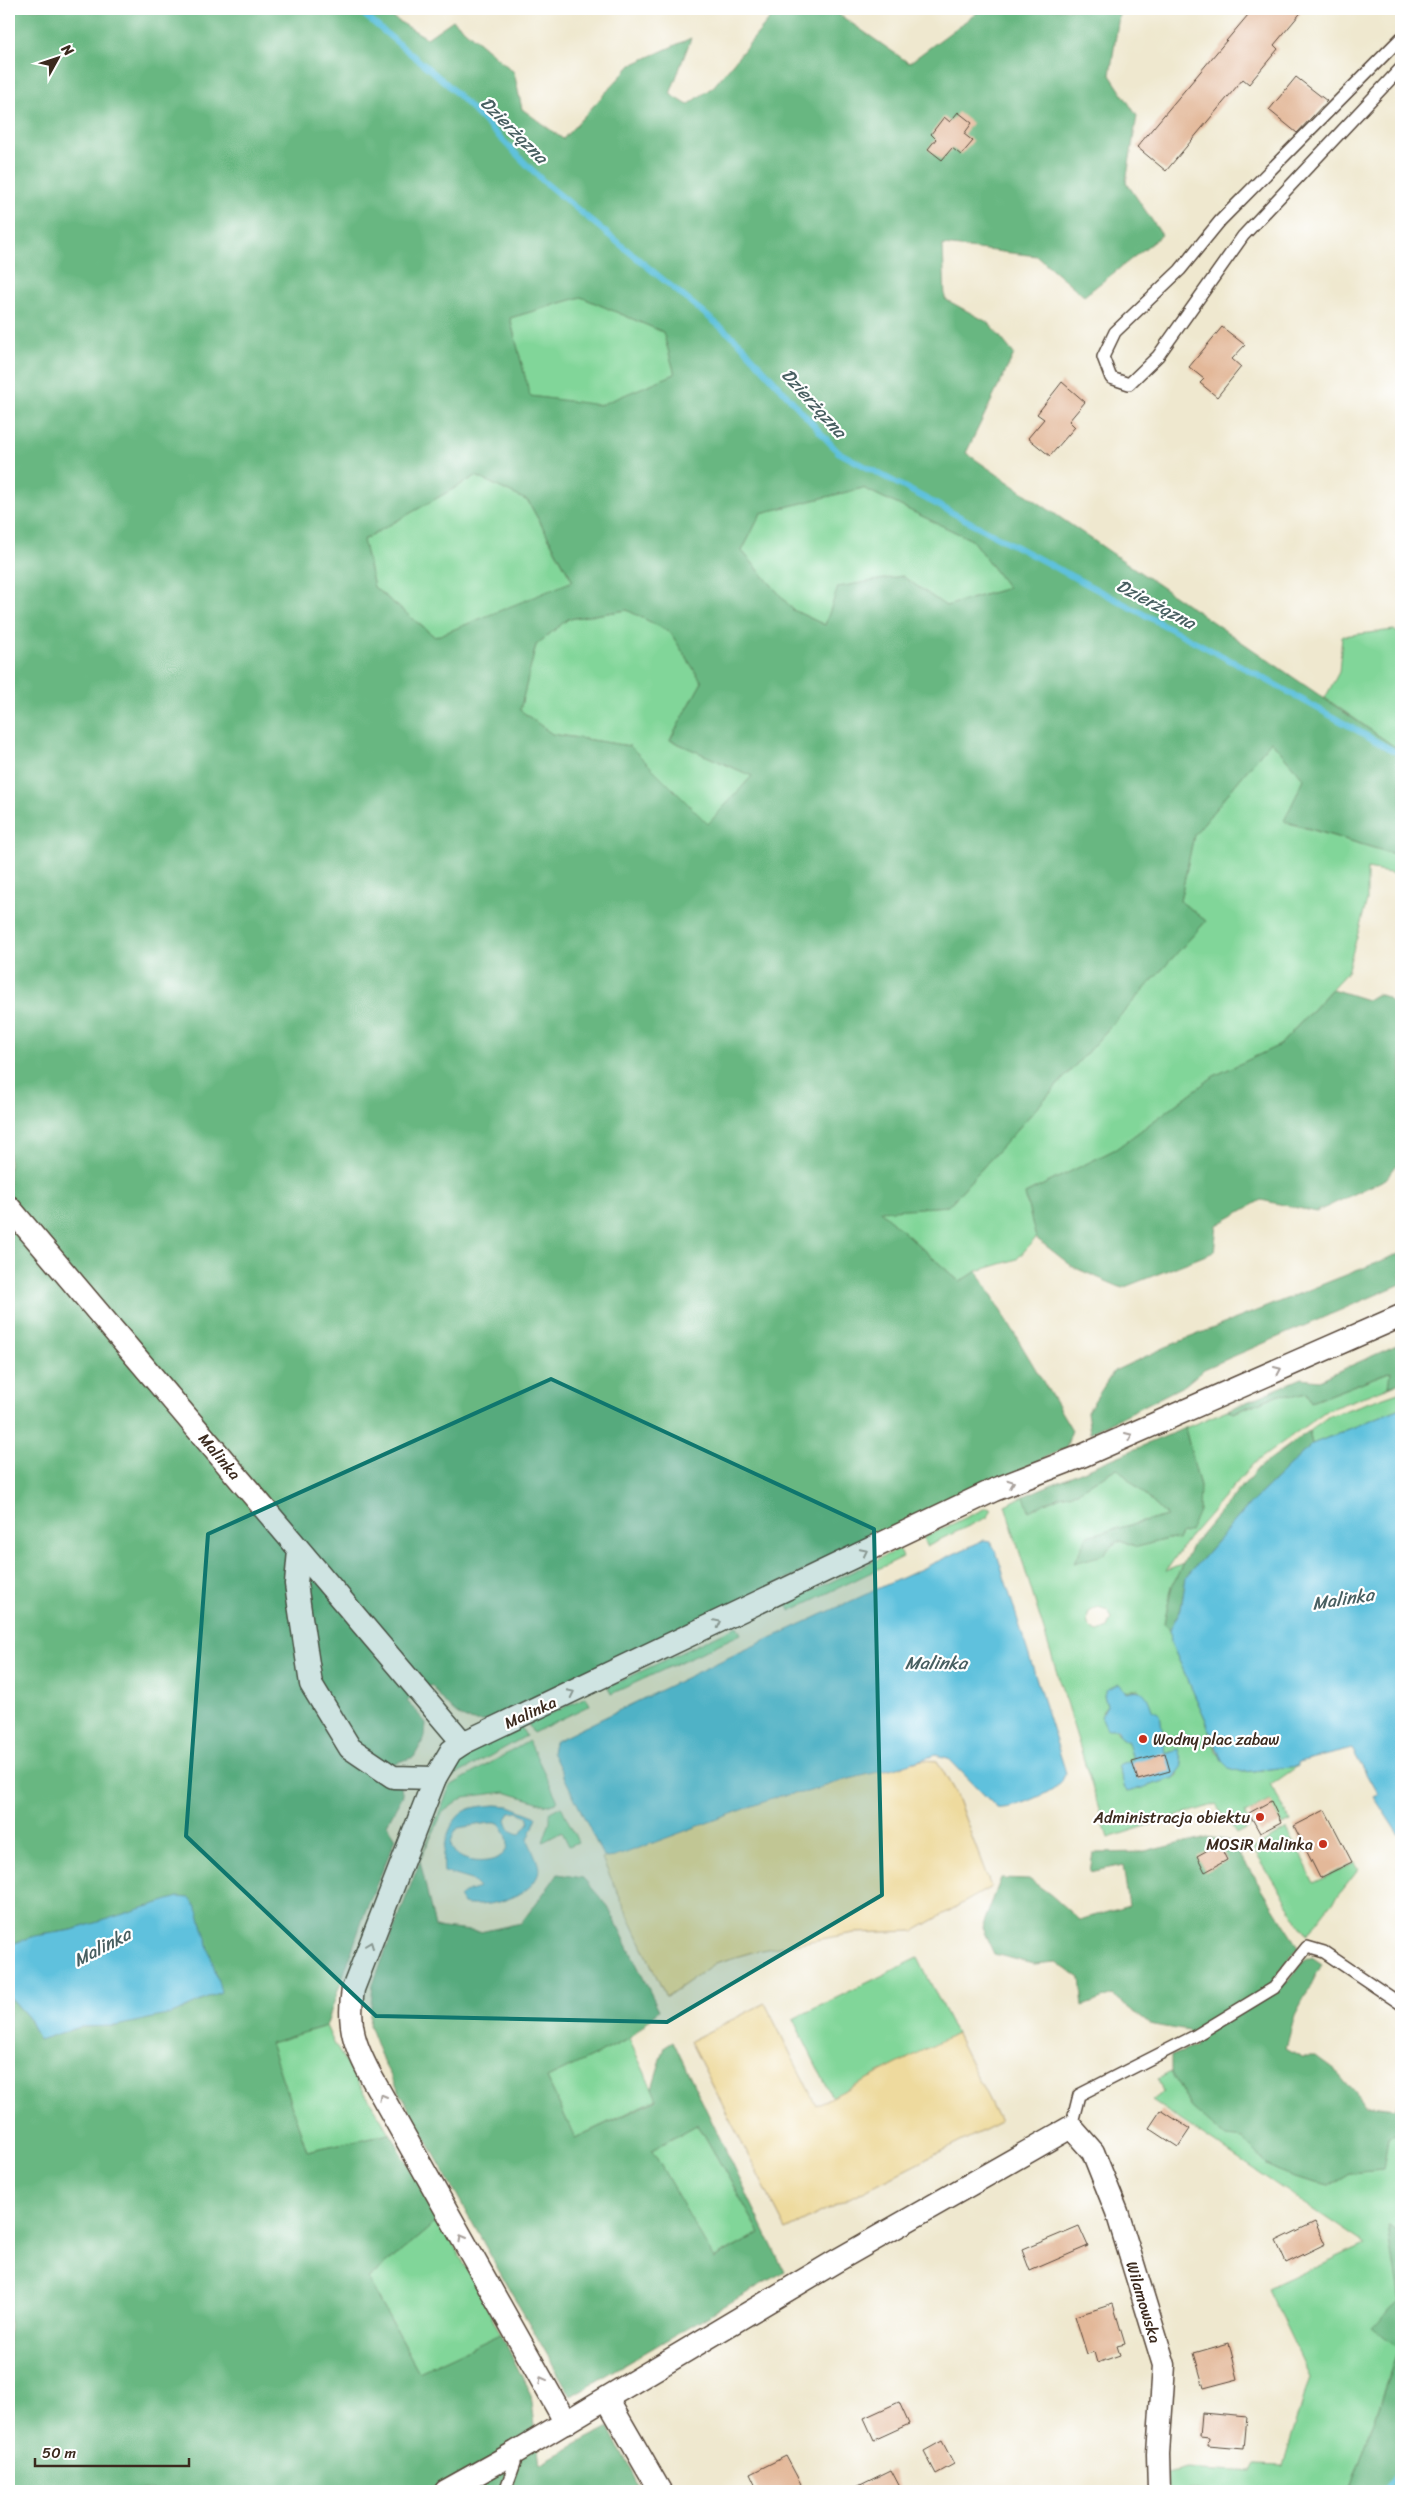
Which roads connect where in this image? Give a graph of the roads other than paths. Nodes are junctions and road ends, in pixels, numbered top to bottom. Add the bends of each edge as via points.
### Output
1 (1401, 38) edge
2 (1401, 68) edge
3 (9, 1207) edge
4 (1401, 1316) edge
5 (299, 1551) junction
6 (463, 1743) junction
7 (435, 1778) junction
8 (1401, 2004) edge
9 (1071, 2127) junction
10 (607, 2399) junction
11 (566, 2422) junction
12 (516, 2452) junction
13 (446, 2491) edge
14 (505, 2491) edge
15 (660, 2491) edge
16 (1159, 2491) edge

1 - 2 lane via 1220,220 1180,270 1115,332 1103,357 1111,378 1129,384 1158,356 1243,236
3 - 5 street, Malinka
6 -> 4 street, Malinka via 994,1490 1084,1455
5 - 6 street, Malinka
5 - 7 street via 296,1584 312,1684 345,1740 350,1748 393,1778
6 - 7 street via 451,1751
11 -> 7 street via 353,2040 350,2010 353,1989
8 - 9 lane via 1324,1952 1307,1947 1274,1988 1195,2036 1079,2095
9 - 10 street
9 - 16 street, Wilamowska via 1093,2152 1117,2212 1164,2366
10 - 11 street
10 - 15 street
11 - 12 street
12 - 13 street
12 - 14 lane

